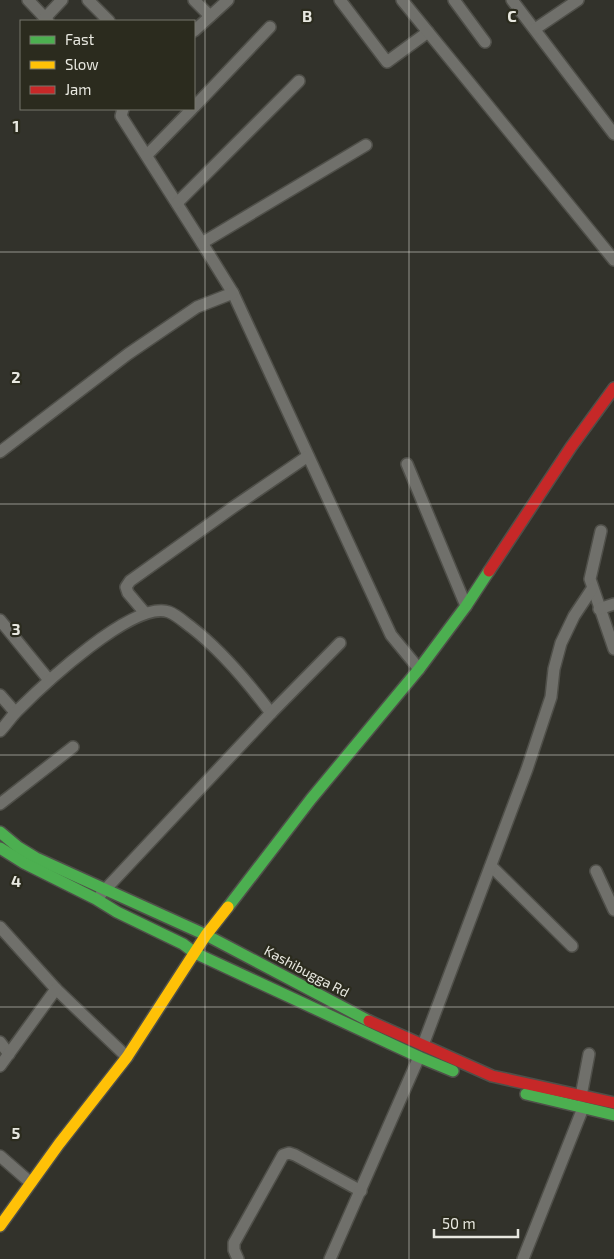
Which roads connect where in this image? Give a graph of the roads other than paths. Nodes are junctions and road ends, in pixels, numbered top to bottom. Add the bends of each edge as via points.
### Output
1 (28, 0) edge
2 (62, 0) edge
3 (88, 0) edge
4 (194, 0) edge
5 (228, 0) edge
6 (340, 0) edge
7 (402, 0) edge
8 (454, 0) edge
9 (512, 0) edge
10 (578, 0) edge
11 (210, 16) junction
12 (47, 20) edge
13 (108, 20) edge
14 (270, 27) dead end
15 (195, 30) edge
16 (535, 30) junction
17 (428, 32) junction
18 (485, 42) dead end
19 (298, 81) dead end
20 (195, 106) edge
21 (123, 110) edge
22 (191, 110) edge
23 (614, 134) edge
24 (366, 145) dead end
25 (147, 155) junction
26 (177, 203) junction
27 (202, 243) junction
28 (614, 260) edge
29 (233, 294) junction
30 (614, 388) edge
31 (0, 452) edge
32 (308, 456) junction
33 (407, 464) dead end
34 (601, 531) dead end
35 (592, 589) junction
36 (614, 604) edge
37 (466, 606) junction
38 (599, 609) junction
39 (145, 613) junction
40 (0, 620) edge
41 (340, 643) dead end
42 (614, 649) edge
43 (419, 669) junction
44 (49, 680) junction
45 (0, 695) edge
46 (15, 712) junction
47 (271, 713) junction
48 (0, 732) edge
49 (73, 747) dead end
50 (0, 804) edge
51 (0, 832) edge
52 (0, 848) edge
53 (490, 866) junction
54 (596, 871) dead end
55 (106, 890) junction
56 (96, 899) junction
57 (614, 910) edge
58 (0, 927) edge
59 (206, 935) junction
60 (572, 946) dead end
61 (195, 954) junction
62 (56, 989) junction
63 (0, 1042) edge
64 (423, 1045) junction
65 (9, 1054) junction
66 (589, 1054) dead end
67 (127, 1057) junction
68 (419, 1057) junction
69 (0, 1066) edge
70 (581, 1096) junction
71 (614, 1103) edge
72 (583, 1108) junction
73 (614, 1115) edge
74 (0, 1156) edge
75 (31, 1183) junction
76 (361, 1191) junction
77 (0, 1226) edge
78 (238, 1259) edge
79 (330, 1259) edge
80 (524, 1259) edge

1 - 12 street
2 - 12 street
3 - 13 street
4 - 11 street
5 - 11 street
6 - 17 street via 387,62
7 - 17 street
8 - 18 street
9 - 16 street
10 - 16 street
11 - 15 street
14 - 20 street
16 - 23 street
17 - 28 street
19 - 26 street
21 - 25 street via 124,123
22 - 25 street
24 - 27 street
25 - 26 street
26 - 27 street
27 - 29 street
29 - 31 street via 197,308 128,354
29 - 32 street
30 - 37 main road
32 - 39 street via 130,581 126,587 128,594
32 - 43 street via 391,635
33 - 37 street
34 - 35 street via 590,579
35 - 38 street
35 - 53 street via 561,643 551,697
36 - 38 street
37 - 43 main road
38 - 42 street
39 - 44 street via 102,637
39 - 47 street via 168,612 195,630 231,664
40 - 44 street
41 - 47 street
43 - 59 main road via 311,799
44 - 46 street
45 - 46 street
46 - 48 street
47 - 55 street
49 - 50 street
51 - 55 main road, Kashibugga Rd via 36,858
52 - 56 main road, Kashibugga Rd
53 - 60 street
53 - 64 street
54 - 57 street
55 - 56 street
55 - 59 main road, Kashibugga Rd
56 - 61 main road, Kashibugga Rd via 183,944
58 - 62 street
59 - 61 main road
59 - 64 main road, Kashibugga Rd via 379,1026
61 - 67 main road
61 - 68 main road, Kashibugga Rd
62 - 65 street
62 - 67 street
63 - 65 street
64 - 70 main road, Kashibugga Rd via 492,1076
65 - 69 street
66 - 70 street
67 - 75 main road
68 - 72 main road, Kashibugga Rd via 474,1079
68 - 76 street
70 - 71 main road, Kashibugga Rd
72 - 73 main road, Kashibugga Rd
72 - 80 street
74 - 75 street
75 - 77 main road
76 - 78 street via 295,1155 283,1155 234,1243
76 - 79 street

